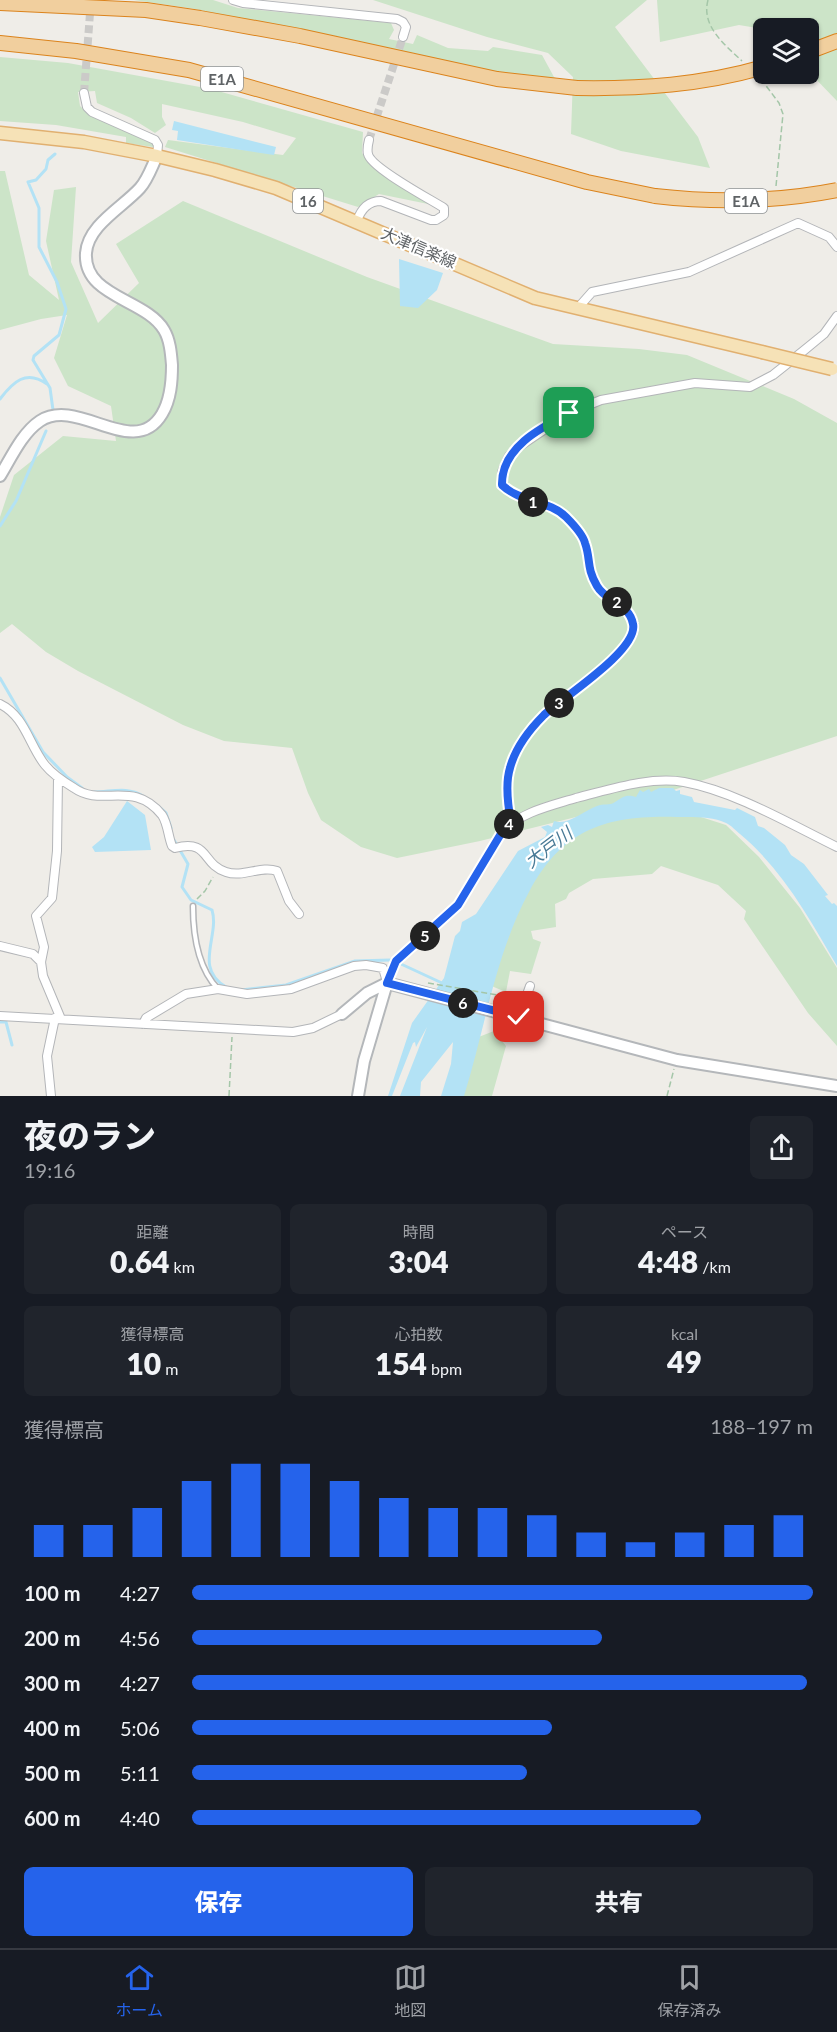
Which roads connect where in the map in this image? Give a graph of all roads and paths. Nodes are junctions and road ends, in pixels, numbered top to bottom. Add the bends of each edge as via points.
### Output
1 (233, 0) edge
2 (708, 0) edge
3 (0, 3) edge
4 (403, 37) dead end
5 (837, 41) edge
6 (0, 44) edge
7 (819, 48) edge
8 (749, 67) dead end
9 (753, 72) edge
10 (768, 84) edge
11 (84, 93) tunnel mouth
12 (0, 133) edge
13 (369, 140) tunnel mouth
14 (158, 156) junction
15 (776, 188) dead end
16 (837, 190) edge
17 (357, 221) junction
18 (837, 247) edge
19 (577, 309) junction
20 (837, 316) edge
21 (835, 370) edge
22 (0, 476) edge
23 (0, 704) edge
24 (58, 778) junction
25 (511, 822) junction
26 (837, 847) edge
27 (219, 869) junction
28 (196, 899) dead end
29 (193, 906) dead end
30 (298, 914) dead end
31 (0, 946) edge
32 (41, 962) junction
33 (387, 983) junction
34 (428, 983) dead end
35 (530, 986) dead end
36 (218, 989) junction
37 (525, 999) junction
38 (342, 1014) joint
39 (0, 1016) edge
40 (519, 1017) junction
41 (58, 1018) junction
42 (143, 1024) junction
43 (233, 1030) junction
44 (677, 1060) junction
45 (837, 1086) edge
46 (51, 1096) edge
47 (229, 1096) edge
48 (358, 1096) edge
49 (667, 1096) edge

1 - 4 street via 397,19 404,21
2 - 8 path via 704,13 709,25
3 - 9 highway, bridge via 146,10 300,36 497,79 577,88 679,85
5 - 7 highway
6 - 16 highway, E1A, bridge via 76,51 189,70 587,182 655,196 749,201
10 - 15 path via 783,114
11 - 14 street via 92,112 155,140
12 - 14 main road, 大津信楽線 / 16 via 84,142
13 - 17 street via 367,153 371,160 444,208 444,215 431,220 373,201 361,211
14 - 17 main road, 大津信楽線 / 16 via 276,188
14 - 22 street via 142,186 98,227 86,254 88,265 106,290 144,310 163,328 171,355 167,404 155,423 133,432 73,415 48,417 30,429
17 - 19 main road, 大津信楽線 / 16 via 535,297
18 - 19 street via 830,237 798,223 689,272 592,292
19 - 21 main road, 大津信楽線 / 16, bridge
20 - 25 street via 818,340 762,382 736,388 694,383 601,400 553,422 509,456 502,472 502,485 512,495 566,517 585,542 588,568 598,589 629,612 634,626 632,638 621,652 543,716 518,748 509,770
23 - 24 street via 10,708 20,720
24 - 27 street via 80,793 136,796 162,816 169,839 178,847 198,848
24 - 32 street via 52,898 36,916 44,947
25 - 26 street via 551,805 605,791 653,782 684,782 743,801
25 - 33 street via 458,905 396,961
27 - 28 path
27 - 30 street via 243,874 277,871
29 - 36 lane via 193,934
31 - 32 street via 33,954
32 - 41 street
33 - 36 street via 383,968 366,965 339,970 291,989 247,993
33 - 38 street
33 - 40 street
33 - 48 street
34 - 37 path
35 - 37 street
36 - 42 street via 186,994 146,1018
37 - 40 street
38 - 43 street via 313,1028 293,1032
39 - 41 street
40 - 44 street
41 - 42 street
41 - 46 street via 47,1056
42 - 43 street
43 - 47 path
44 - 45 street
44 - 49 path

